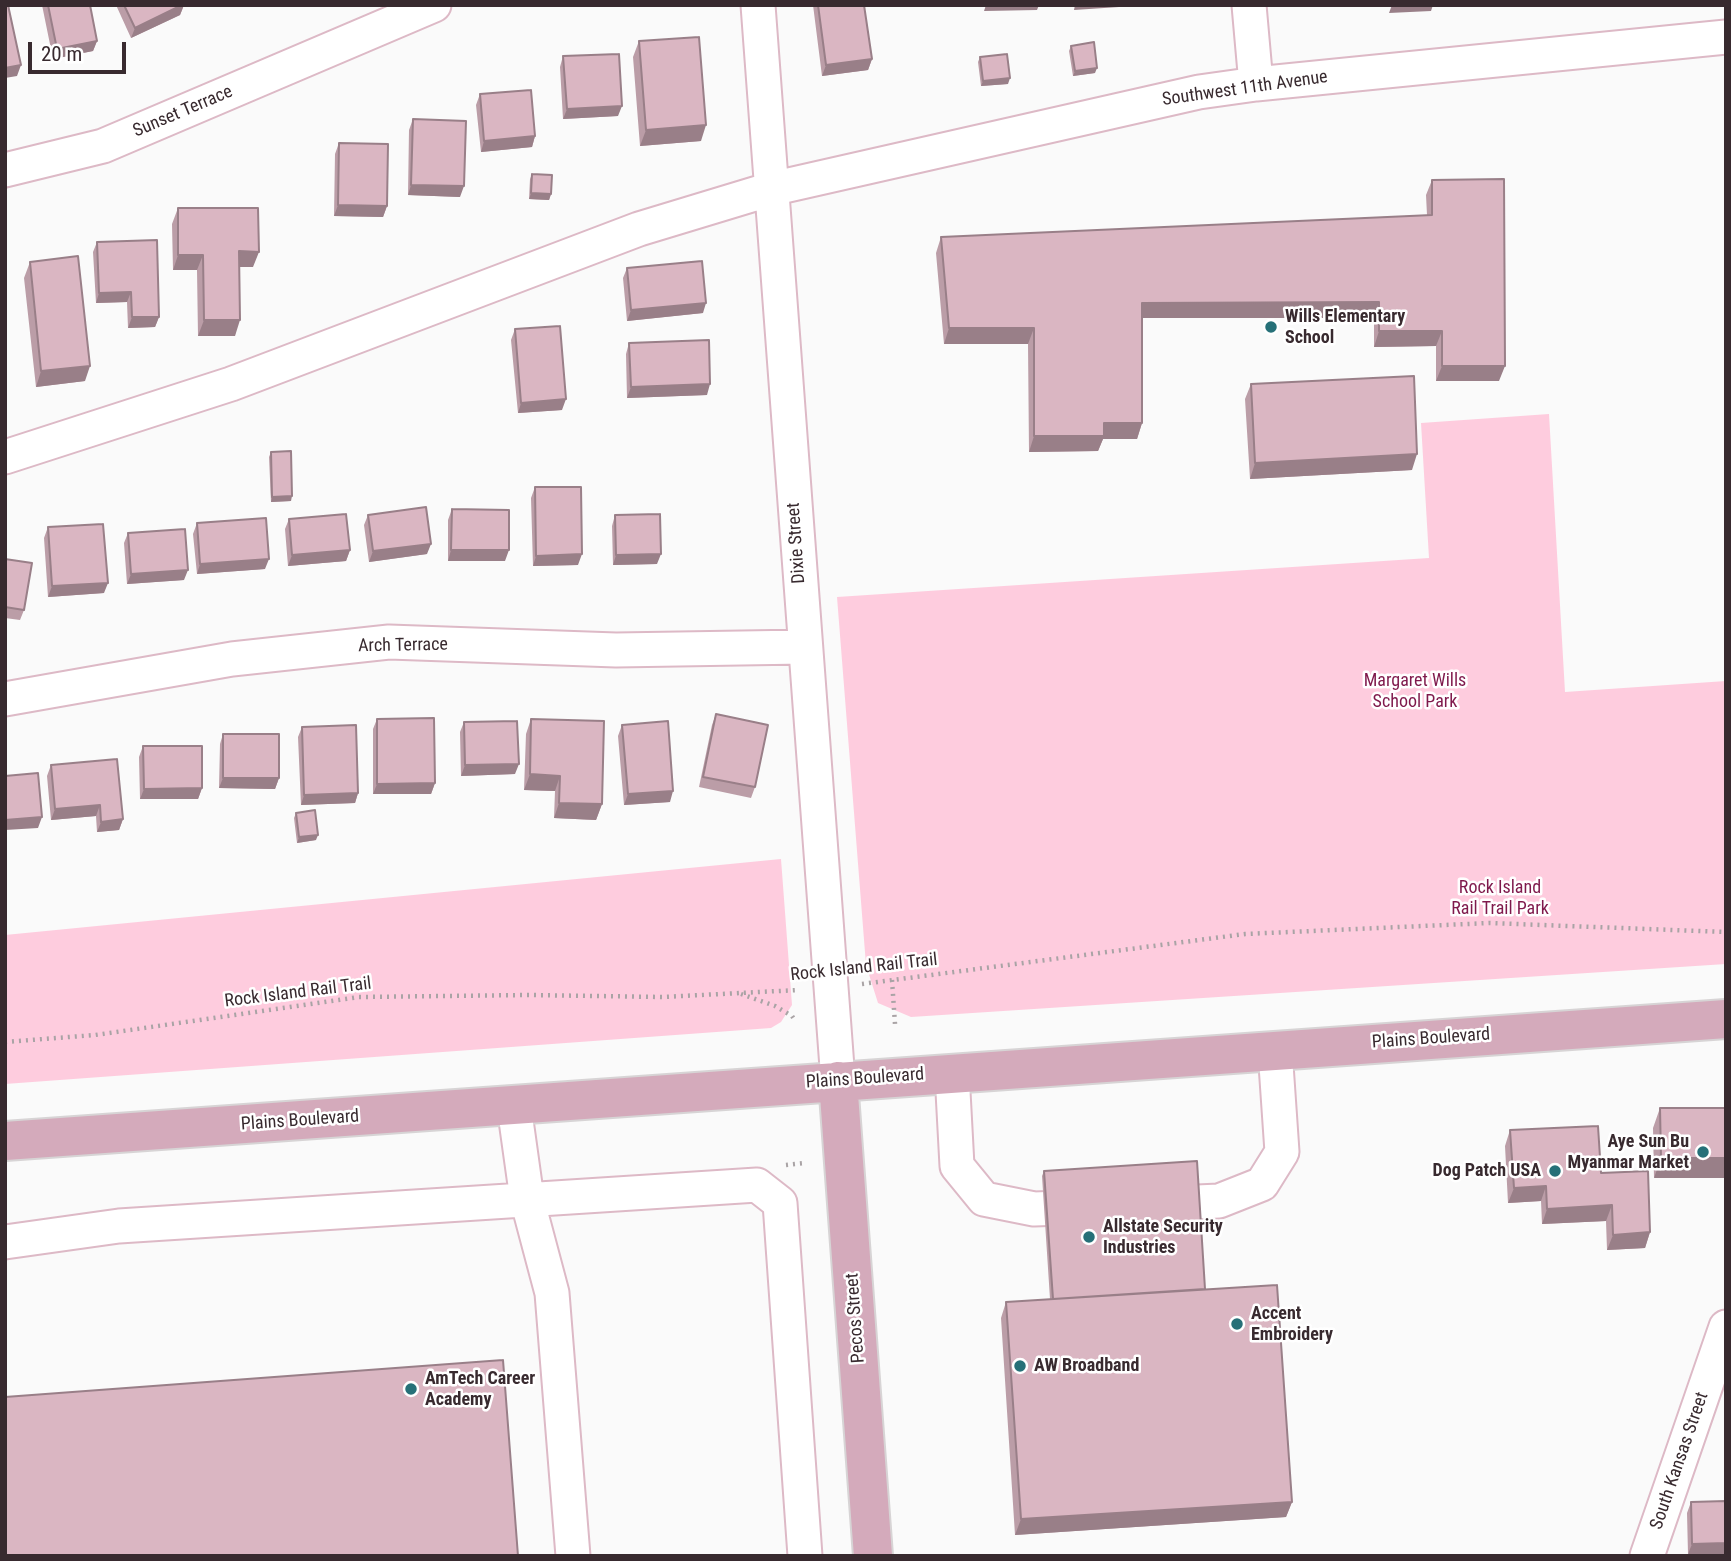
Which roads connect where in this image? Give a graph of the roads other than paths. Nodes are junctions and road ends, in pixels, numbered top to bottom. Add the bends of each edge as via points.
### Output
1 (434, 5) edge
2 (758, 5) edge
3 (1249, 5) edge
4 (1726, 37) edge
5 (1256, 84) junction
6 (5, 170) edge
7 (771, 189) junction
8 (5, 457) edge
9 (804, 647) junction
10 (5, 699) edge
11 (1726, 1019) edge
12 (1275, 1050) junction
13 (952, 1073) junction
14 (838, 1081) junction
15 (514, 1107) junction
16 (5, 1141) edge
17 (527, 1199) junction
18 (5, 1242) edge
19 (1726, 1327) edge
20 (573, 1556) edge
21 (805, 1556) edge
22 (873, 1556) edge
23 (1647, 1556) edge

1 - 6 street, Sunset Terrace via 103,146
2 - 7 street, Dixie Street
3 - 5 street
4 - 5 street, Southwest 11th Avenue
5 - 7 street, Southwest 11th Avenue via 1199,92
7 - 8 street, Southwest 11th Avenue via 639,229 231,384
7 - 9 street, Dixie Street
9 - 10 street, Arch Terrace via 616,650 389,642 232,659
9 - 14 street, Dixie Street
11 - 12 main road, Plains Boulevard
12 - 13 main road, Plains Boulevard
12 - 13 street via 1282,1152 1262,1184 1219,1201 1034,1209 984,1199 957,1166
13 - 14 main road, Plains Boulevard
14 - 15 main road, Plains Boulevard
14 - 22 main road, Pecos Street
15 - 16 main road, Plains Boulevard
15 - 17 street
17 - 18 street via 120,1226
17 - 20 street via 552,1293
17 - 21 street via 757,1185 780,1203
19 - 23 street, South Kansas Street

